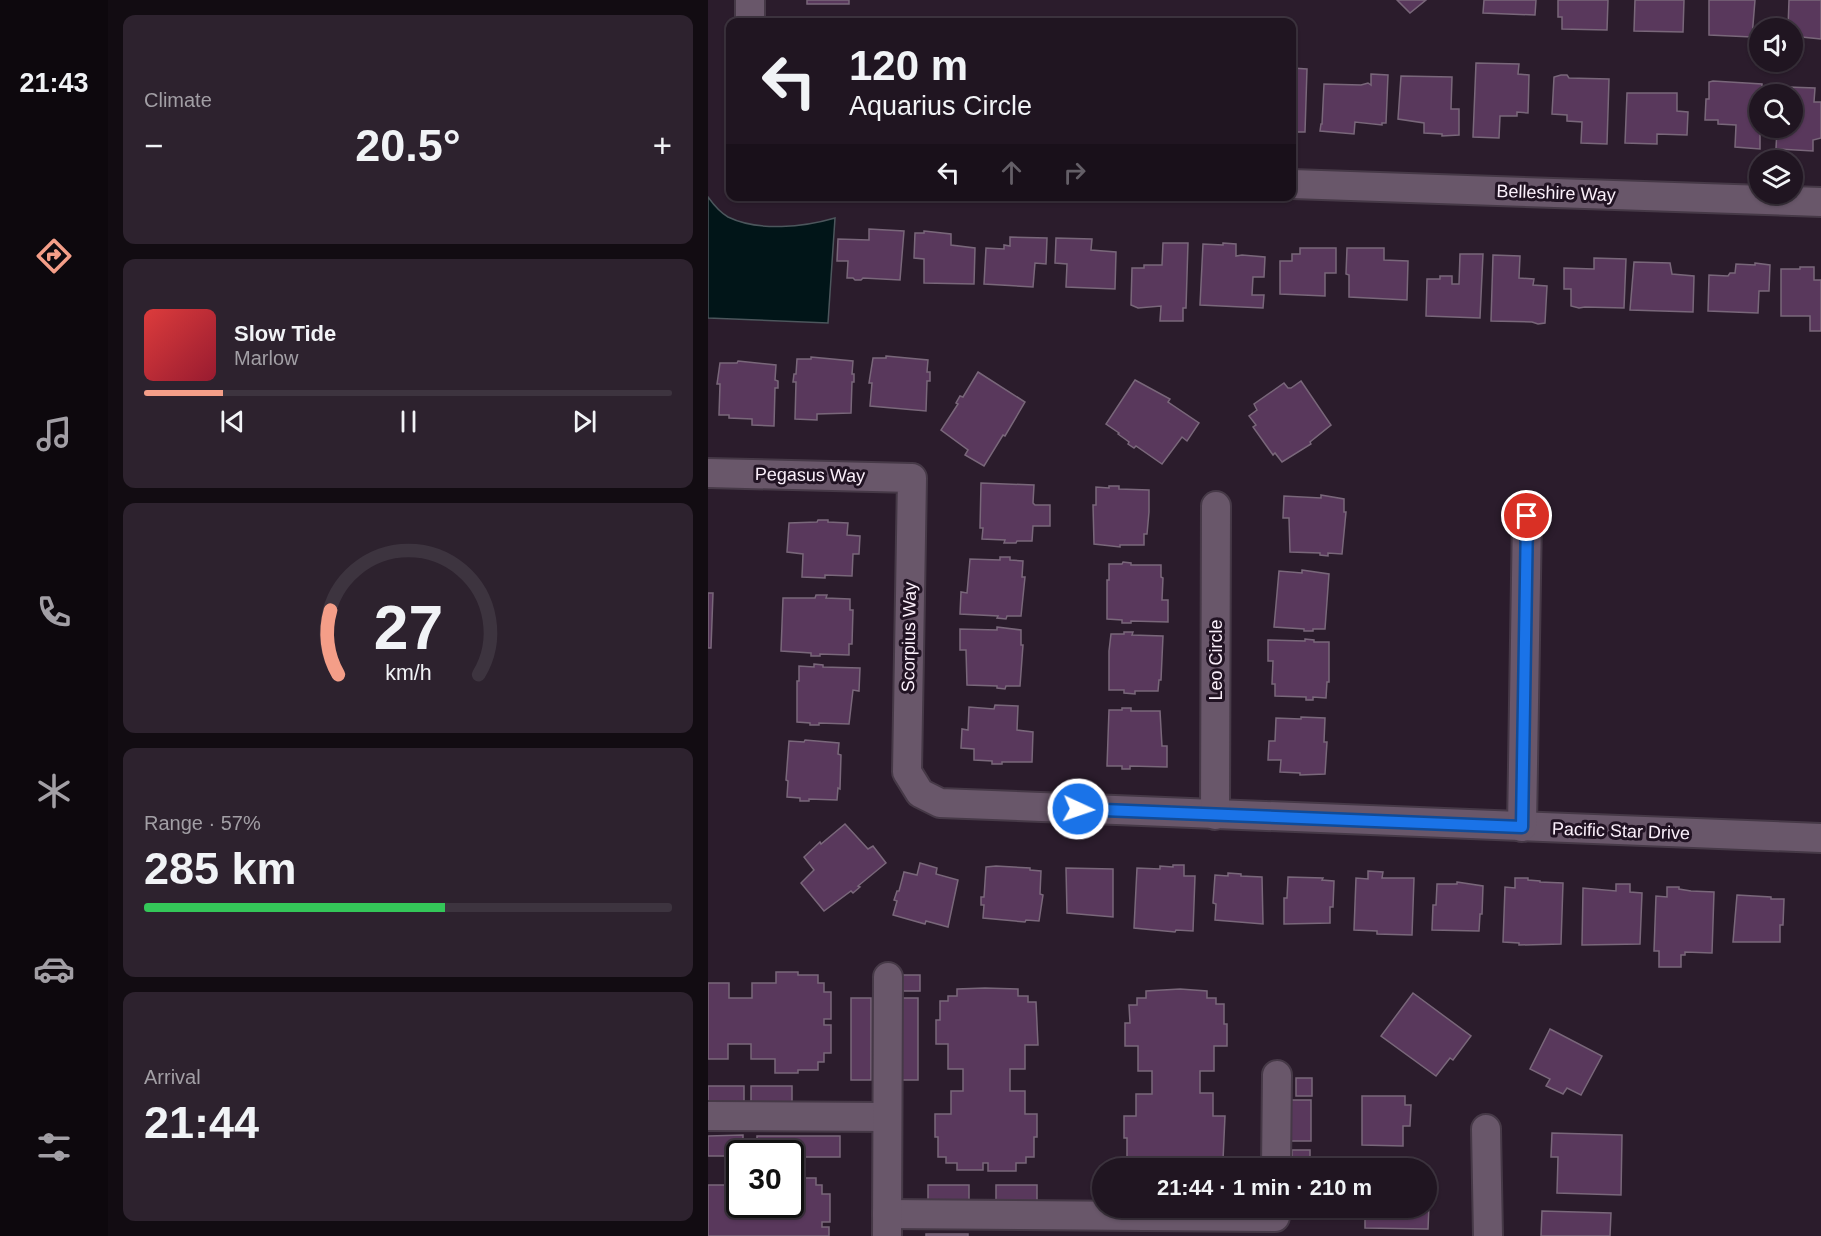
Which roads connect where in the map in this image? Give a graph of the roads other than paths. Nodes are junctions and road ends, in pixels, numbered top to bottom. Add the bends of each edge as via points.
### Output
1 (750, 0) edge
2 (750, 18) edge
3 (1296, 184) edge
4 (1821, 202) edge
5 (708, 473) edge
6 (912, 478) joint
7 (1216, 506) dead end
8 (1527, 516) dead end
9 (920, 793) joint
10 (1215, 815) junction
11 (1522, 827) junction
12 (1821, 838) edge
13 (888, 977) dead end
14 (1278, 1076) dead end
15 (708, 1116) edge
16 (887, 1117) junction
17 (1486, 1129) dead end
18 (1276, 1158) edge
19 (1275, 1220) edge
20 (887, 1225) edge
21 (1488, 1236) edge

1 - 2 street
3 - 4 street, Belleshire Way
5 - 6 street, Pegasus Way
6 - 9 street, Scorpius Way via 907,772
7 - 10 street, Leo Circle
8 - 11 street
9 - 10 street, Pacific Star Drive via 940,803
10 - 11 street, Pacific Star Drive
11 - 12 street, Pacific Star Drive
13 - 16 street
14 - 18 street
15 - 16 street
16 - 20 street
17 - 21 street
19 - 20 street

